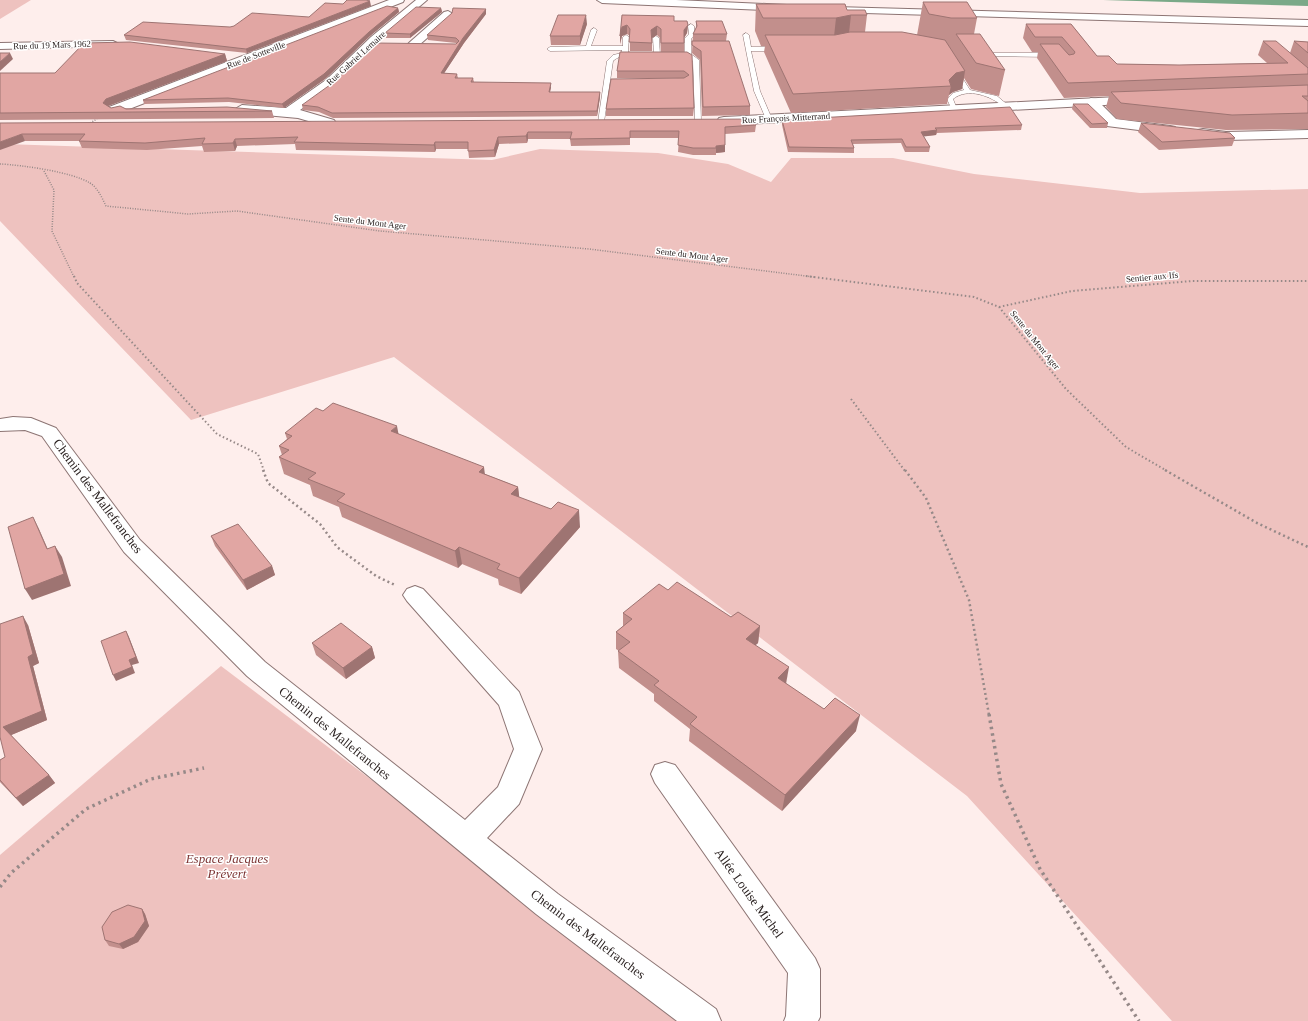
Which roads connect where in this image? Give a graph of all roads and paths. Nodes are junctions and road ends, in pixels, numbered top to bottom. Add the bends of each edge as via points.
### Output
1 (399, 0) edge
2 (422, 0) edge
3 (602, 0) edge
4 (794, 9) edge
5 (826, 10) edge
6 (448, 14) edge
7 (1308, 23) edge
8 (691, 26) dead end
9 (594, 30) dead end
10 (746, 35) dead end
11 (626, 37) edge
12 (656, 38) edge
13 (372, 42) junction
14 (385, 43) edge
15 (124, 44) edge
16 (400, 44) edge
17 (414, 44) junction
18 (429, 45) edge
19 (0, 46) edge
20 (688, 46) junction
21 (695, 46) edge
22 (588, 48) junction
23 (550, 49) edge
24 (748, 49) junction
25 (787, 49) edge
26 (625, 51) junction
27 (225, 55) edge
28 (650, 55) junction
29 (665, 55) edge
30 (673, 55) edge
31 (688, 55) junction
32 (975, 55) edge
33 (1058, 55) edge
34 (247, 58) junction
35 (953, 68) edge
36 (606, 82) junction
37 (614, 82) edge
38 (968, 92) junction
39 (1153, 99) edge
40 (1091, 102) junction
41 (1006, 106) junction
42 (229, 108) edge
43 (152, 109) edge
44 (954, 109) junction
45 (288, 113) junction
46 (769, 119) junction
47 (691, 121) joint
48 (585, 122) edge
49 (601, 122) junction
50 (617, 122) edge
51 (329, 123) junction
52 (345, 123) edge
53 (262, 124) edge
54 (1308, 134) edge
55 (0, 164) edge
56 (44, 170) junction
57 (1308, 281) edge
58 (999, 307) junction
59 (851, 399) dead end
60 (0, 425) edge
61 (1308, 547) edge
62 (415, 595) joint
63 (204, 768) dead end
64 (665, 774) dead end
65 (467, 839) junction
66 (0, 887) edge
67 (704, 1021) edge
68 (801, 1021) edge
69 (1139, 1021) edge

1 - 34 street, Rue de Sotteville
2 - 13 street, Rue Gabriel Lemaire
3 - 4 street
5 - 7 street
6 - 17 street
8 - 20 lane via 692,35 688,38
9 - 22 lane
10 - 24 lane
11 - 26 lane
12 - 28 lane
13 - 14 street
13 - 45 street, Rue Gabriel Lemaire via 330,83
15 - 19 street, Rue du 19 Mars 1962
16 - 17 street
17 - 18 street
20 - 21 lane
20 - 31 lane
22 - 23 lane
22 - 26 lane
24 - 25 lane
24 - 46 lane via 756,91
26 - 28 lane
26 - 36 lane via 612,57
27 - 34 street
28 - 29 lane
30 - 31 lane
31 - 47 lane via 696,60
32 - 33 lane
34 - 43 street, Rue de Sotteville via 114,110
35 - 38 lane
36 - 37 lane
36 - 49 lane
38 - 41 lane via 991,95 1001,99
38 - 44 lane via 950,99
39 - 40 street, Rue François Mitterrand
40 - 41 street, Rue François Mitterrand
40 - 54 street via 1112,123 1226,136
41 - 44 street, Rue François Mitterrand
42 - 45 street
44 - 46 street, Rue François Mitterrand
45 - 51 street via 321,118
46 - 47 street, Rue François Mitterrand
48 - 49 street
49 - 50 street
51 - 52 street
51 - 53 street
55 - 56 path, Sente du Mont Ager
56 - 58 path, Sente du Mont Ager via 90,182 106,206 188,214 237,211 380,231 589,249 974,297
56 - 62 path via 54,190 52,231 77,283 217,434 258,454 268,483 320,524 337,547 376,576
57 - 58 path, Sentier aux Ifs via 1192,280 1079,290
58 - 61 path, Sente du Mont Ager via 1066,390 1126,447 1257,523
59 - 69 path via 926,498 969,600 1001,784 1040,869
60 - 65 street, Chemin des Mallefranches via 27,423 49,432 132,546 256,669
62 - 65 street via 510,700 528,749 509,795
63 - 66 path via 151,779 86,809 11,873
64 - 68 street, Allée Louise Michel via 804,969
65 - 67 street, Chemin des Mallefranches via 547,904

